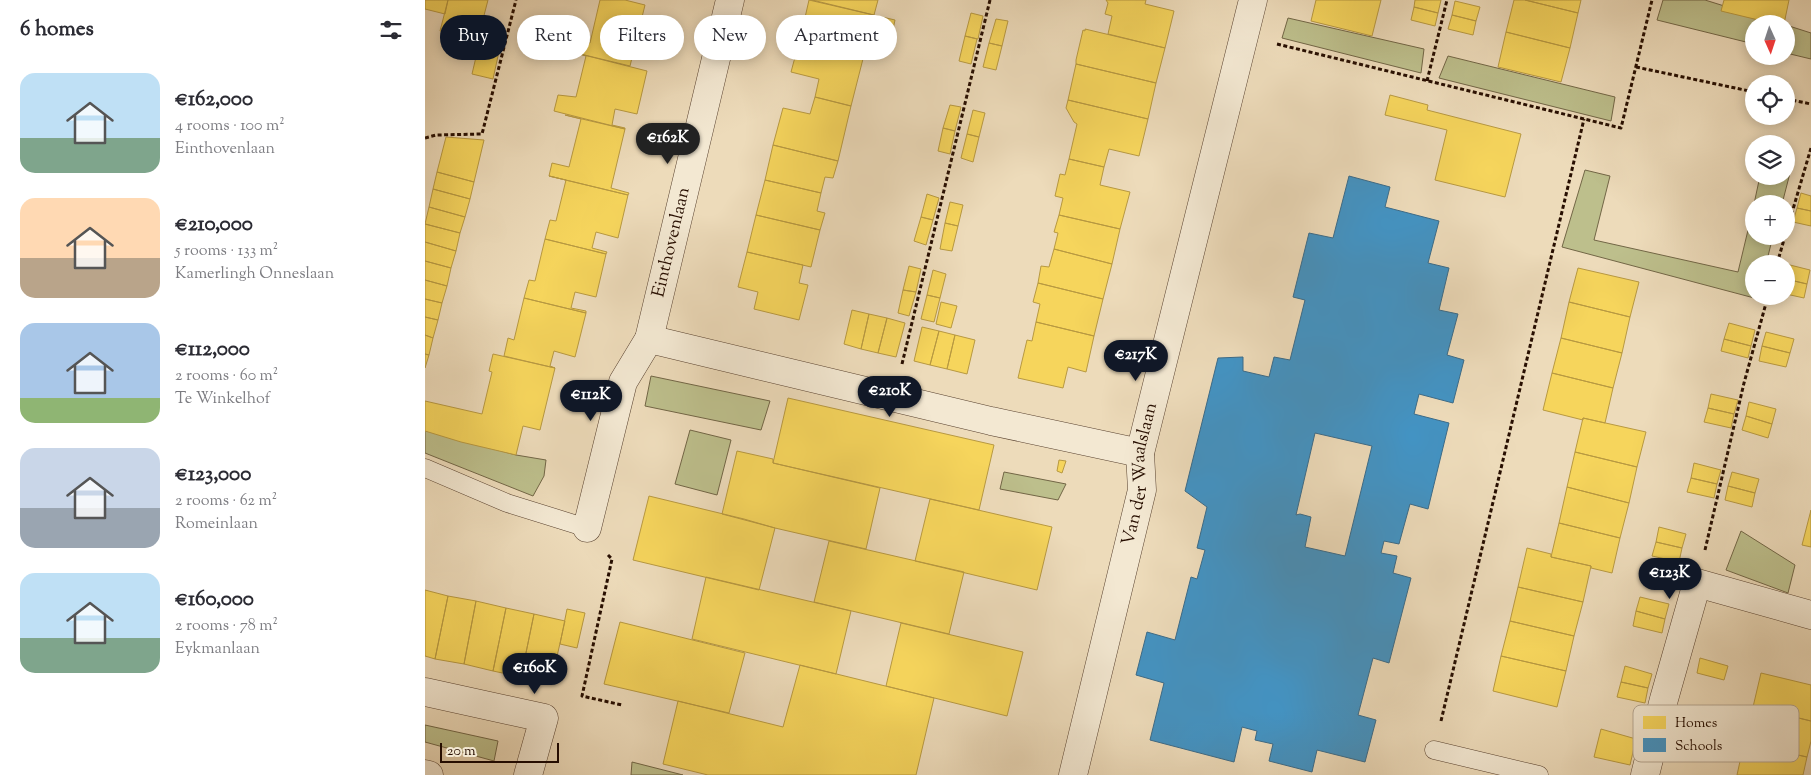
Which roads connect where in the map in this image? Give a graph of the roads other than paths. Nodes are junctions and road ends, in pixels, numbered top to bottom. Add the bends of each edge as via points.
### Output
1 (729, 0) edge
2 (1253, 0) edge
3 (649, 339) junction
4 (1140, 453) junction
5 (425, 468) edge
6 (587, 528) joint
7 (1811, 615) edge
8 (425, 692) edge
9 (1662, 705) edge
10 (1434, 750) road end
11 (1648, 762) edge
12 (425, 774) edge
13 (429, 775) edge
14 (527, 775) edge
15 (1073, 775) edge
16 (1539, 775) edge
17 (1645, 775) edge

1 - 3 street, Einthovenlaan
2 - 4 street, Van der Waalslaan
3 - 4 street via 991,421
3 - 6 street, Einthovenlaan via 623,382
4 - 15 street, Van der Waalslaan via 1142,490
5 - 6 lane via 507,503
7 - 9 street via 1697,583
8 - 14 street via 544,718
10 - 16 lane
11 - 17 street
12 - 13 street

